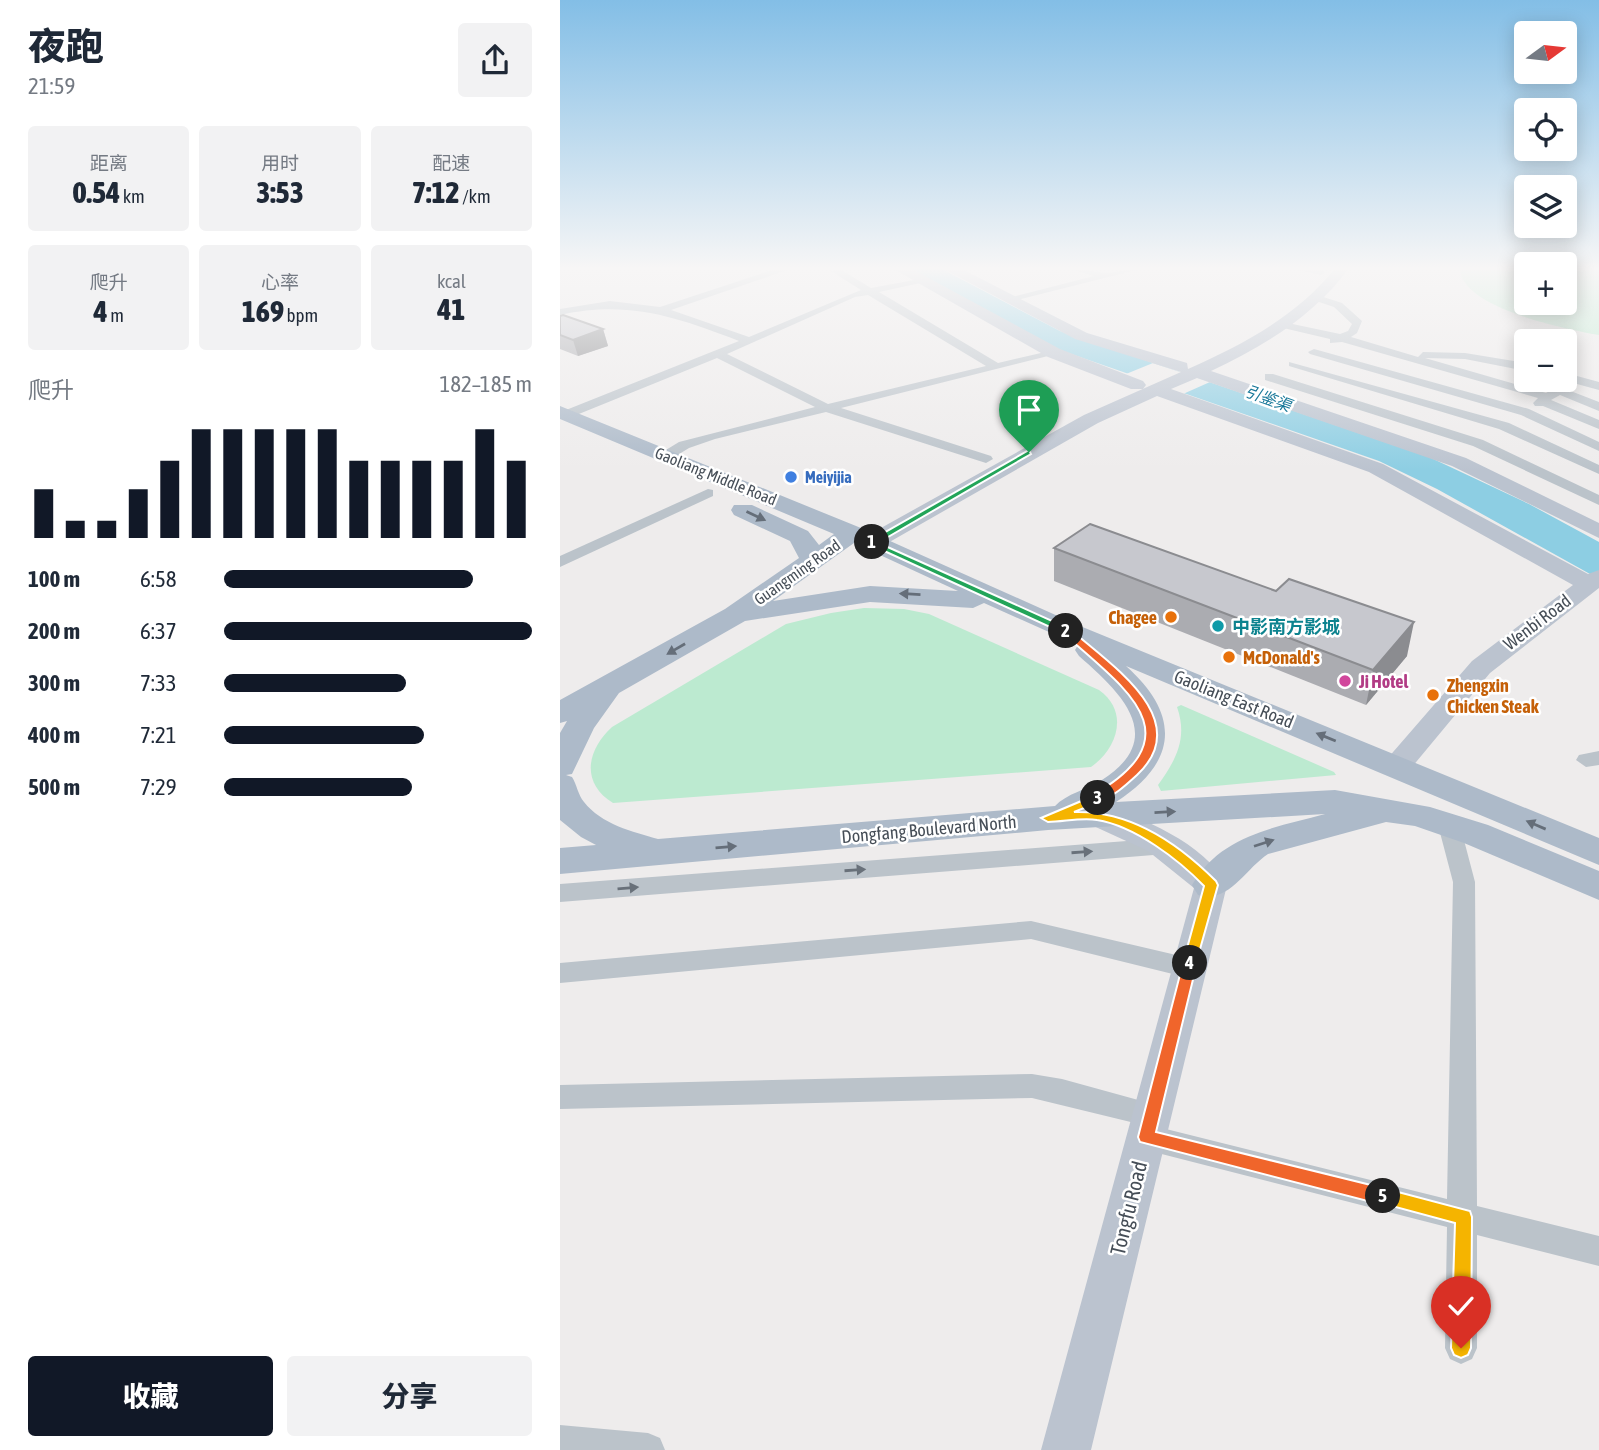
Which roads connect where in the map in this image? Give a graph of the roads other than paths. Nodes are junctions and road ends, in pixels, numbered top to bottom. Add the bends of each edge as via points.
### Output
1 (733, 336) edge
2 (760, 336) edge
3 (943, 336) edge
4 (967, 336) edge
5 (1023, 336) edge
6 (1083, 336) edge
7 (1242, 336) edge
8 (1267, 336) edge
9 (1331, 336) edge
10 (1347, 336) edge
11 (1342, 338) junction
12 (748, 341) junction
13 (1314, 352) junction
14 (1054, 353) junction
15 (716, 354) junction
16 (1405, 357) junction
17 (1013, 363) junction
18 (1293, 364) junction
19 (1514, 365) edge
20 (996, 367) junction
21 (1187, 371) junction
22 (1269, 377) junction
23 (1577, 380) edge
24 (1151, 386) junction
25 (1599, 386) edge
26 (1246, 389) junction
27 (1554, 392) edge
28 (1549, 396) junction
29 (1599, 407) edge
30 (828, 408) junction
31 (1525, 412) junction
32 (562, 418) edge
33 (1599, 425) edge
34 (1504, 426) junction
35 (1478, 443) junction
36 (1599, 447) edge
37 (666, 456) junction
38 (986, 459) junction
39 (1453, 459) junction
40 (1599, 470) edge
41 (698, 482) junction
42 (948, 489) junction
43 (1599, 501) edge
44 (1599, 531) edge
45 (861, 538) junction
46 (560, 562) edge
47 (811, 563) junction
48 (1596, 582) edge
49 (1002, 603) junction
50 (735, 615) junction
51 (1070, 632) junction
52 (607, 689) junction
53 (560, 713) edge
54 (560, 766) edge
55 (1397, 766) junction
56 (560, 785) edge
57 (1390, 809) junction
58 (1098, 816) junction
59 (1048, 818) junction
60 (1449, 825) junction
61 (1167, 846) junction
62 (1599, 852) edge
63 (658, 853) junction
64 (560, 861) edge
65 (1211, 885) junction
66 (1599, 886) edge
67 (560, 893) edge
68 (1189, 968) junction
69 (560, 973) edge
70 (560, 1097) edge
71 (1148, 1126) junction
72 (1464, 1217) junction
73 (1599, 1251) edge
74 (1461, 1348) dead end
75 (560, 1442) edge
76 (648, 1450) edge
77 (1066, 1450) edge

1 - 12 street
2 - 12 street
3 - 20 street
4 - 17 street
5 - 14 street
6 - 21 street
7 - 21 street, Guangming Road
8 - 21 street, Guangming Road via 1248,348
9 - 11 street
10 - 11 street
11 - 13 street
11 - 16 street
12 - 15 street
13 - 18 street
13 - 31 street
14 - 17 street
14 - 24 street
15 - 30 street
15 - 32 street
16 - 19 street via 1465,356
16 - 28 street
17 - 20 street
18 - 22 street
18 - 34 street
20 - 30 street
21 - 24 street, Guangming Road
21 - 26 street
22 - 26 street
22 - 35 street
23 - 25 street
24 - 38 street, Guangming Road via 1071,413
24 - 42 street, Guangming Road
24 - 48 street via 1376,468
26 - 39 street
27 - 28 street
28 - 29 street
28 - 31 street
28 - 33 street
30 - 37 street via 696,440
30 - 38 street
31 - 34 street
31 - 36 street
32 - 37 main road, Gaoliang Middle Road
32 - 41 main road, Gaoliang Middle Road
34 - 35 street
34 - 40 street
35 - 39 street
35 - 43 street
37 - 41 main road, Gaoliang Middle Road
38 - 42 street, Guangming Road
39 - 44 street
41 - 45 main road, Gaoliang Middle Road
41 - 46 street
41 -> 47 main road, Gaoliang Middle Road via 799,536 812,553
42 - 45 street, Guangming Road
45 - 47 main road, Guangming Road
45 - 49 main road, Gaoliang East Road
47 - 50 main road, Guangming Road
48 - 55 street, Wenbi Road via 1481,667
49 -> 50 main road via 870,594
49 - 51 main road, Gaoliang East Road
50 -> 52 main road, Guangming Road
55 -> 51 main road, Gaoliang East Road
51 - 59 main road via 1135,692 1146,708 1151,741 1140,766 1117,787
52 - 53 main road, Guangming Road
52 - 54 main road via 579,726
62 -> 55 main road, Gaoliang East Road
56 - 63 main road via 570,809 595,831
58 -> 57 main road, Dongfang Boulevard North via 1335,802
57 - 60 main road
65 -> 57 main road via 1256,845
58 - 59 main road, Dongfang Boulevard North
58 - 61 street
63 -> 59 main road, Dongfang Boulevard North
60 - 66 main road
60 - 72 street via 1464,882
61 - 65 street
67 -> 61 street
63 - 64 main road, Dongfang Boulevard North
65 - 68 street, Tongfu Road
68 - 69 street via 1031,930
68 - 71 street, Tongfu Road
70 - 71 street via 1032,1086 1062,1091
71 - 72 street
71 - 77 street, Tongfu Road
72 - 73 street
72 - 74 street
75 - 76 street

